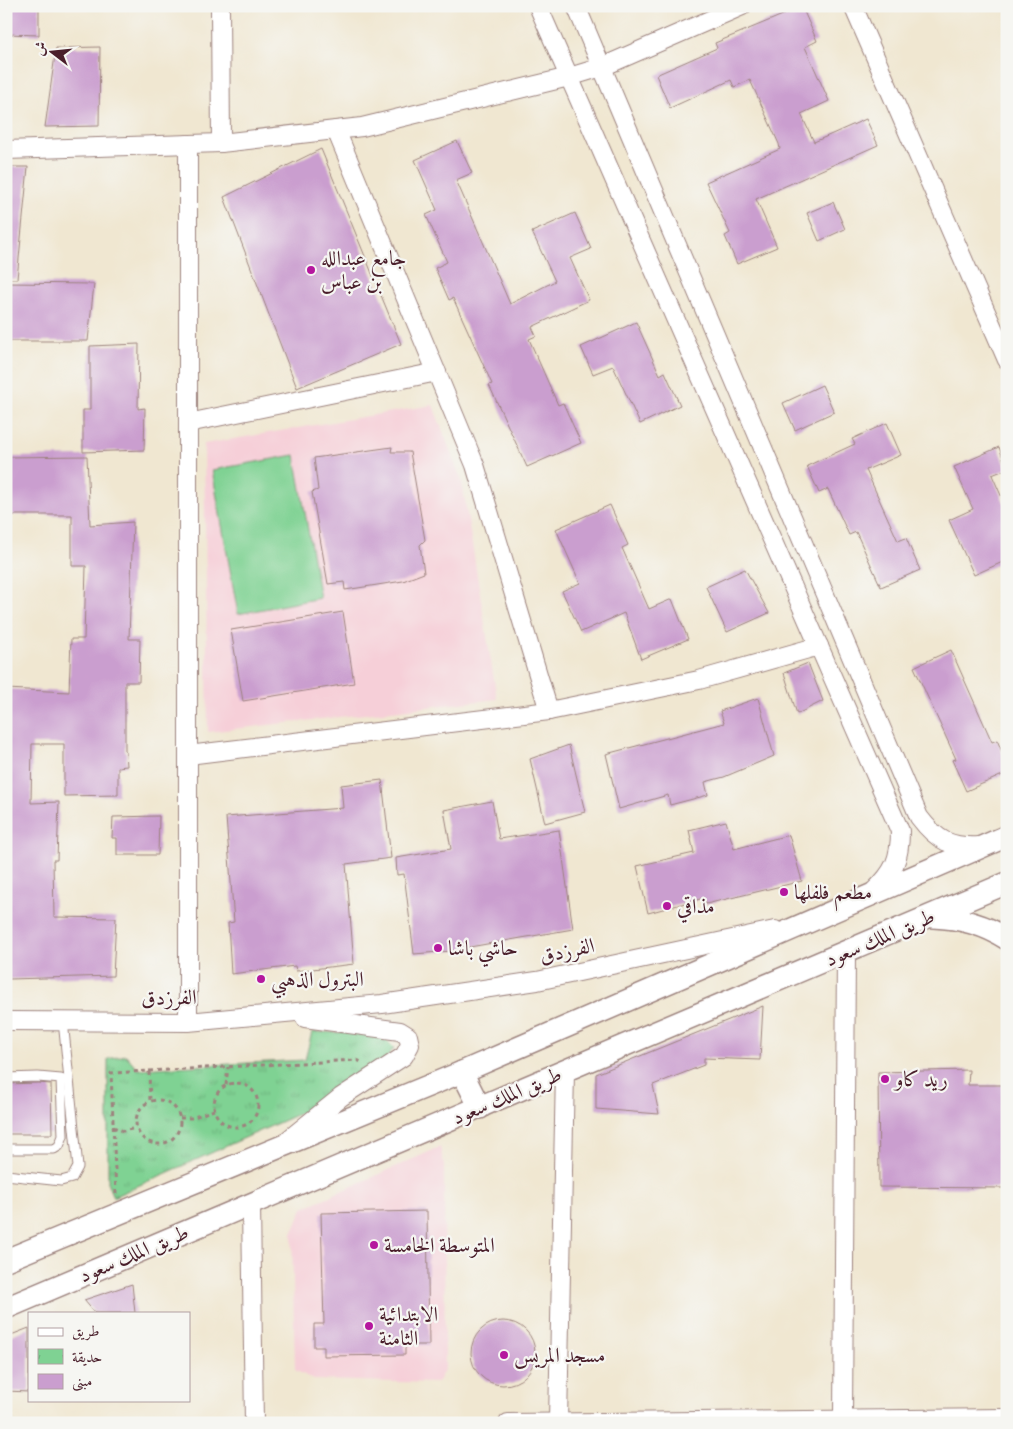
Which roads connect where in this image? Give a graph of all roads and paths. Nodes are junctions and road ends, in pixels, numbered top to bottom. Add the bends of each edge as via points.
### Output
1 (220, 6) edge
2 (538, 6) edge
3 (576, 6) edge
4 (742, 6) edge
5 (854, 6) edge
6 (602, 67) junction
7 (569, 77) junction
8 (336, 130) junction
9 (221, 143) junction
10 (188, 144) junction
11 (6, 150) edge
12 (1007, 360) edge
13 (437, 372) junction
14 (188, 424) junction
15 (818, 646) junction
16 (549, 712) junction
17 (188, 755) junction
18 (1007, 836) edge
19 (984, 846) junction
20 (1007, 883) edge
21 (870, 896) junction
22 (930, 917) junction
23 (804, 923) junction
24 (1007, 939) edge
25 (846, 952) junction
26 (278, 1014) junction
27 (6, 1021) edge
28 (63, 1021) junction
29 (188, 1022) junction
30 (363, 1064) dead end
31 (228, 1067) junction
32 (150, 1071) junction
33 (565, 1071) junction
34 (462, 1072) junction
35 (6, 1078) edge
36 (226, 1085) junction
37 (150, 1101) junction
38 (480, 1108) junction
39 (214, 1110) junction
40 (180, 1118) junction
41 (113, 1126) junction
42 (136, 1128) junction
43 (6, 1149) edge
44 (276, 1149) junction
45 (6, 1175) edge
46 (124, 1190) dead end
47 (250, 1205) junction
48 (6, 1260) edge
49 (6, 1308) edge
50 (1007, 1418) edge
51 (843, 1420) junction
52 (558, 1422) edge
53 (659, 1422) edge
54 (254, 1423) edge
55 (508, 1423) edge

1 - 9 street
2 - 7 street
3 - 6 street
4 - 6 street
5 - 12 street
6 - 7 street
6 - 19 street via 919,817 938,837 951,845
7 - 8 street via 362,127
7 - 15 street
8 - 9 street
8 - 13 street
9 - 10 street
10 - 11 street
10 - 14 street
13 - 14 street
13 - 16 street via 475,465
14 - 17 street
15 - 16 street via 699,680
15 - 21 street via 900,831 899,853 891,874
16 - 17 street
17 - 29 street
18 - 19 street, طريق الملك سعود
19 - 21 street, طريق الملك سعود
20 - 22 street, طريق الملك سعود
21 - 23 street, طريق الملك سعود
22 - 24 street via 955,918 977,924
22 - 25 street, طريق الملك سعود
23 - 26 street, الفرزدق via 537,981 382,1004
23 - 34 street, طريق الملك سعود
25 - 33 street, طريق الملك سعود
25 - 51 street
26 - 29 street, الفرزدق
26 - 44 street via 400,1031 408,1036 410,1045 404,1056 341,1097
27 - 28 street, الفرزدق
28 - 29 street, الفرزدق
28 - 45 lane via 78,1167 72,1178 61,1181
30 - 31 path via 357,1060
31 - 32 path
31 - 36 path
32 - 37 path
32 - 41 path via 111,1073
33 - 38 street, طريق الملك سعود
33 - 52 street
34 - 38 street
34 - 44 street, طريق الملك سعود
35 - 43 lane via 61,1079 63,1136 54,1149
36 - 39 path via 214,1097
36 - 39 path via 238,1082 251,1088 258,1101 256,1116 245,1126 230,1127 218,1119
37 - 40 path via 167,1101
37 - 42 path via 136,1114
38 - 47 street, طريق الملك سعود
39 - 40 path via 192,1118
40 - 42 path via 178,1132 160,1144 146,1141
41 - 42 path via 123,1131
41 - 46 path via 116,1194
44 - 48 street, طريق الملك سعود
47 - 49 street, طريق الملك سعود
47 - 54 street
50 - 51 street
51 - 53 street
52 - 53 street
52 - 55 street

